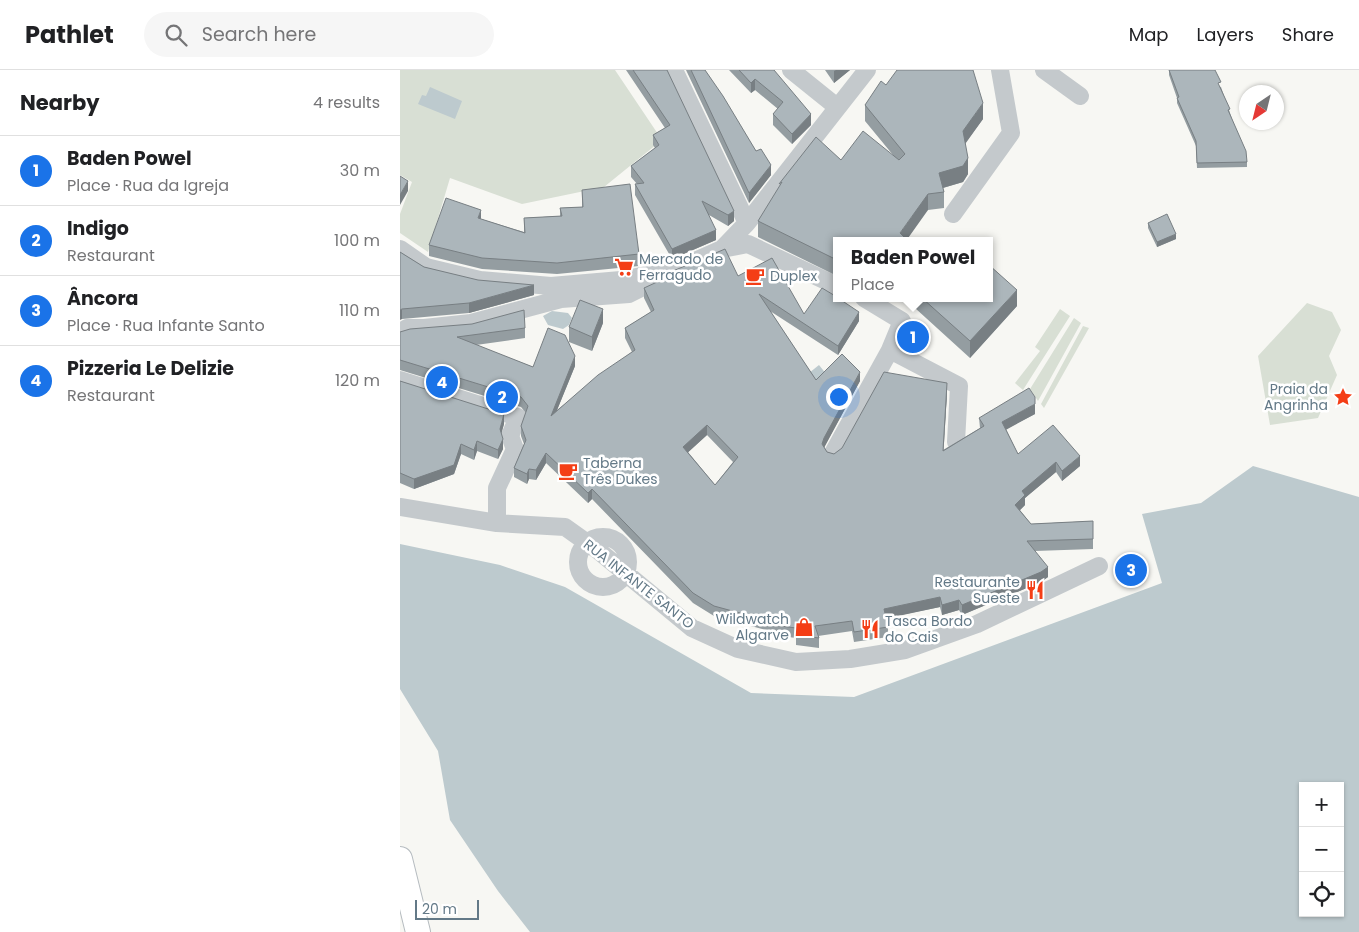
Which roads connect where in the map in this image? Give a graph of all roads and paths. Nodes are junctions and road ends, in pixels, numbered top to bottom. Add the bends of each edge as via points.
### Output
1 (674, 70) edge
2 (791, 70) edge
3 (867, 70) edge
4 (1000, 70) edge
5 (1044, 70) edge
6 (1080, 96) dead end
7 (837, 107) junction
8 (953, 214) dead end
9 (747, 223) junction
10 (400, 249) edge
11 (722, 249) junction
12 (677, 270) junction
13 (833, 284) edge
14 (871, 302) edge
15 (400, 332) edge
16 (890, 350) junction
17 (400, 380) edge
18 (956, 442) edge
19 (833, 453) edge
20 (400, 507) edge
21 (496, 523) junction
22 (587, 542) junction
23 (1099, 566) dead end
24 (626, 573) junction
25 (400, 859) edge
26 (418, 932) edge

1 - 9 street
2 - 7 street
3 - 7 street
4 - 8 street via 1011,133
5 - 6 street
7 - 9 street
9 - 11 street
10 - 12 street via 426,267 480,280 551,286 621,280
11 - 12 street
11 - 13 street via 748,244
12 - 15 street via 629,294 561,299 471,323 407,328
14 - 16 street via 902,321
16 - 18 street via 960,386
16 - 19 street
17 - 21 street via 518,417 510,436 515,449 497,488
20 - 21 street, RUA INFANTE SANTO
21 - 22 street, RUA INFANTE SANTO via 565,527
22 - 24 street, RUA INFANTE SANTO
22 - 24 street via 578,559 586,580 608,587
23 - 24 street, RUA INFANTE SANTO via 977,624 905,650 850,659 796,662 738,649 692,628
25 - 26 street

